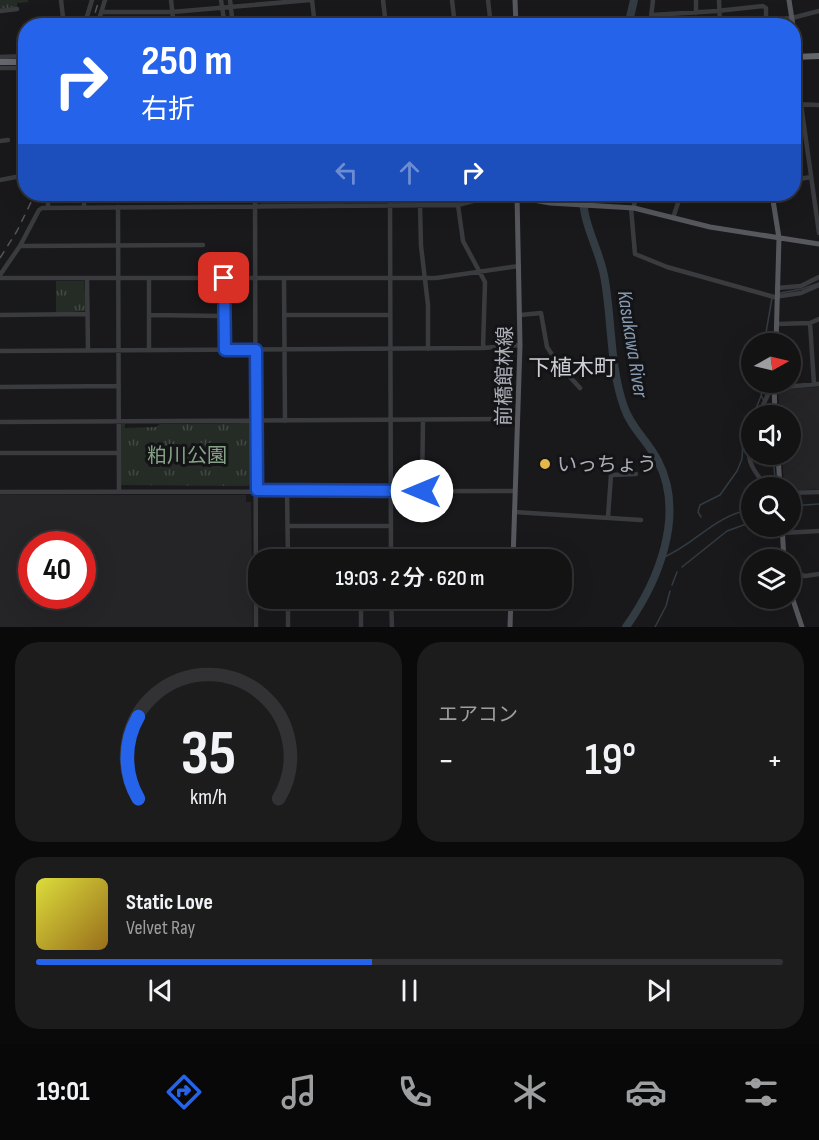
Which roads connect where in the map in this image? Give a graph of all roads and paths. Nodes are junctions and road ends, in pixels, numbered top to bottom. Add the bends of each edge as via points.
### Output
1 (61, 0) edge
2 (92, 0) edge
3 (105, 0) edge
4 (171, 0) edge
5 (221, 0) edge
6 (230, 0) edge
7 (311, 0) edge
8 (383, 0) edge
9 (452, 0) edge
10 (488, 0) edge
11 (515, 0) edge
12 (653, 0) edge
13 (696, 0) edge
14 (719, 0) edge
15 (789, 0) edge
16 (231, 7) junction
17 (222, 8) junction
18 (17, 9) dead end
19 (0, 11) edge
20 (721, 11) junction
21 (819, 11) edge
22 (101, 12) junction
23 (172, 12) junction
24 (696, 13) junction
25 (652, 15) junction
26 (63, 18) edge
27 (86, 18) edge
28 (99, 18) edge
29 (173, 18) edge
30 (224, 18) edge
31 (232, 18) edge
32 (314, 18) edge
33 (385, 18) edge
34 (454, 18) edge
35 (490, 18) edge
36 (516, 18) edge
37 (651, 18) edge
38 (721, 18) edge
39 (766, 18) edge
40 (792, 18) joint
41 (18, 56) edge
42 (819, 56) edge
43 (0, 57) edge
44 (801, 57) edge
45 (0, 62) edge
46 (18, 62) edge
47 (0, 68) edge
48 (18, 68) edge
49 (801, 104) joint
50 (819, 105) edge
51 (8, 140) dead end
52 (0, 141) edge
53 (18, 177) edge
54 (811, 177) junction
55 (801, 179) edge
56 (0, 180) edge
57 (48, 201) edge
58 (84, 201) edge
59 (256, 201) edge
60 (390, 201) edge
61 (470, 201) edge
62 (517, 201) edge
63 (541, 201) edge
64 (634, 201) edge
65 (679, 201) edge
66 (773, 201) edge
67 (817, 201) edge
68 (458, 205) junction
69 (390, 206) junction
70 (420, 206) junction
71 (118, 207) junction
72 (256, 207) junction
73 (48, 208) junction
74 (84, 208) junction
75 (632, 208) junction
76 (673, 218) junction
77 (819, 233) edge
78 (779, 238) junction
79 (819, 244) edge
80 (118, 245) junction
81 (203, 245) dead end
82 (20, 246) junction
83 (519, 266) junction
84 (480, 272) junction
85 (0, 277) edge
86 (390, 277) junction
87 (819, 277) edge
88 (149, 278) junction
89 (224, 278) junction
90 (256, 278) junction
91 (284, 278) junction
92 (425, 278) junction
93 (87, 279) junction
94 (118, 279) junction
95 (819, 285) edge
96 (776, 294) junction
97 (87, 314) junction
98 (0, 315) edge
99 (149, 315) junction
100 (284, 315) junction
101 (390, 315) junction
102 (520, 315) junction
103 (225, 316) junction
104 (819, 319) edge
105 (810, 323) junction
106 (777, 324) junction
107 (777, 333) edge
108 (520, 345) junction
109 (811, 347) junction
110 (819, 347) edge
111 (483, 348) junction
112 (284, 349) junction
113 (391, 349) junction
114 (428, 349) junction
115 (88, 350) junction
116 (118, 350) junction
117 (149, 350) junction
118 (225, 350) junction
119 (256, 350) junction
120 (0, 351) edge
121 (816, 384) edge
122 (118, 386) junction
123 (0, 387) edge
124 (580, 388) dead end
125 (518, 419) junction
126 (391, 420) junction
127 (423, 420) junction
128 (118, 421) junction
129 (257, 421) junction
130 (285, 421) junction
131 (0, 422) edge
132 (0, 453) edge
133 (119, 453) junction
134 (636, 474) dead end
135 (257, 490) junction
136 (287, 490) junction
137 (515, 490) junction
138 (119, 491) junction
139 (391, 491) junction
140 (422, 491) junction
141 (0, 492) edge
142 (819, 492) edge
143 (801, 493) edge
144 (514, 512) junction
145 (608, 517) junction
146 (641, 520) dead end
147 (288, 526) junction
148 (391, 526) junction
149 (801, 531) edge
150 (819, 531) edge
151 (258, 549) edge
152 (288, 549) edge
153 (391, 549) edge
154 (513, 549) edge
155 (819, 574) edge
156 (801, 575) edge
157 (257, 609) edge
158 (288, 609) edge
159 (361, 609) edge
160 (392, 609) edge
161 (511, 609) edge
162 (796, 609) edge
163 (256, 627) edge
164 (288, 627) edge
165 (361, 627) edge
166 (392, 627) edge
167 (510, 627) edge
168 (802, 627) edge

1 - 26 street
2 - 27 street
3 - 22 street
4 - 23 street
5 - 17 street
6 - 16 street
7 - 16 street
7 - 32 street
8 - 33 street
9 - 34 street
10 - 35 street
11 - 36 main road
12 - 25 street
13 - 24 street
14 - 20 street
15 - 40 main road
16 - 17 street
16 - 31 street
17 - 23 street
17 - 30 street
18 - 19 street
20 - 24 street
20 - 38 street
20 - 39 street via 763,6
21 - 40 street
22 - 23 street
22 - 28 street
23 - 29 street
24 - 25 street
25 - 37 street
41 - 43 street
42 - 44 highway
45 - 46 highway
47 - 48 street
49 - 50 street
49 - 54 street
51 - 52 street
53 - 56 street
54 - 55 street
54 - 67 street
57 - 73 street
58 - 74 street
59 - 72 street
60 - 69 street
61 - 68 street
62 - 83 main road, 前橋館林線
63 - 75 main road
64 - 75 street
65 - 76 street
66 - 78 main road
67 - 77 street
68 - 70 street
68 - 84 street via 463,241
69 - 70 street
69 - 72 street
69 - 86 street
70 - 92 street
71 - 72 street
71 - 74 street
71 - 80 street
72 - 90 street
73 - 74 street
73 - 82 street via 39,210
75 - 76 main road
75 - 96 street via 635,254 667,267
76 - 78 main road
78 - 79 main road
78 - 96 main road
80 - 81 street
80 - 82 street
80 - 94 street
82 - 85 street
83 - 84 street
83 - 102 main road, 前橋館林線
84 - 92 street
84 - 111 street via 485,282
85 - 93 street
86 - 91 street
86 - 92 street
86 - 101 street
87 - 96 street
88 - 89 street
88 - 94 street
88 - 99 street
89 - 90 street
89 - 103 street
90 - 91 street
90 - 119 street
91 - 100 street
92 - 114 street
93 - 94 street
93 - 97 street
94 - 116 street
95 - 96 street via 801,293
96 - 106 main road
97 - 98 street
97 - 115 street
99 - 103 street
99 - 117 street
100 - 101 street
100 - 112 street
101 - 113 street
102 - 108 main road, 前橋館林線
102 - 124 street via 541,313 547,347
103 - 118 street
104 - 105 street
105 - 106 street
105 - 109 street
106 - 107 main road
108 - 111 street
108 - 125 main road, 前橋館林線
109 - 110 street
109 - 121 street
111 - 114 street
112 - 113 street
112 - 119 street
112 - 130 street
113 - 114 street
113 - 126 street
115 - 116 street
115 - 120 street
116 - 117 street
116 - 122 street
117 - 118 street
118 - 119 street
119 - 129 street
122 - 123 street
122 - 128 street
125 - 127 street
125 - 137 main road, 前橋館林線
126 - 127 street
126 - 130 street
126 - 139 street
127 - 140 street
128 - 129 street
128 - 131 street
128 - 133 street
129 - 130 street
129 - 135 street
132 - 133 street
133 - 138 street
134 - 145 street via 611,474
135 - 136 street
135 - 138 street
135 - 151 street
136 - 139 street
136 - 147 street
137 - 140 street
137 - 144 main road, 前橋館林線
138 - 141 street
139 - 140 street
139 - 148 street
142 - 143 street
144 - 145 street
144 - 154 main road, 前橋館林線
145 - 146 street
147 - 148 street
147 - 152 street
148 - 153 street
149 - 150 street
155 - 156 street
157 - 163 street
158 - 164 street
159 - 165 street
160 - 166 street
161 - 167 main road
162 - 168 main road

